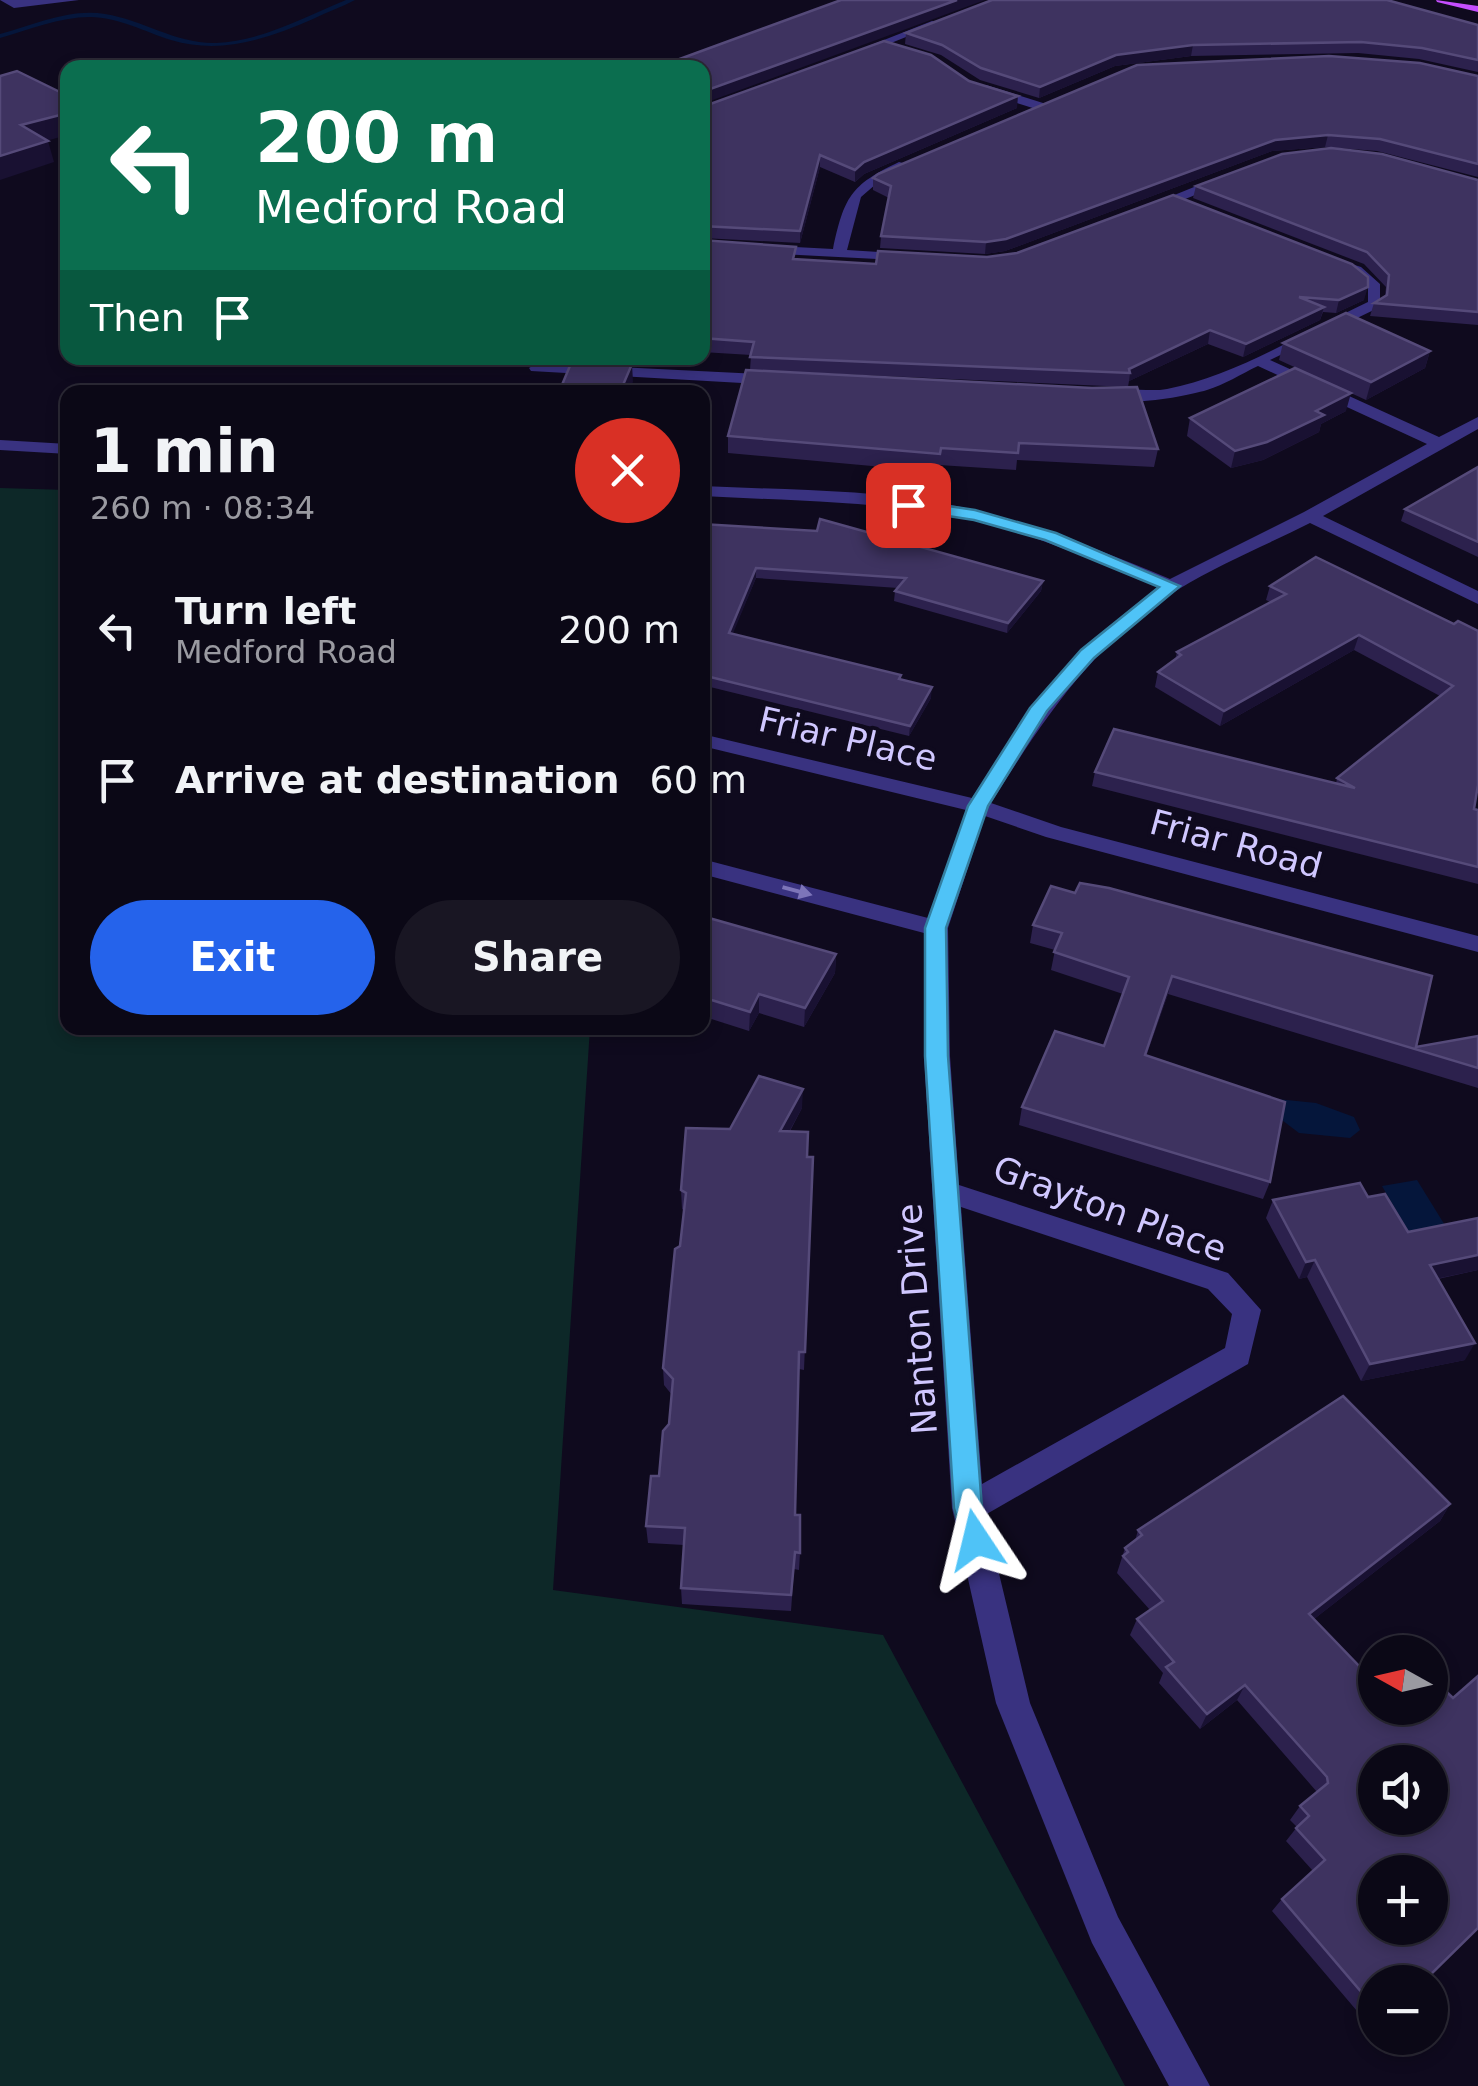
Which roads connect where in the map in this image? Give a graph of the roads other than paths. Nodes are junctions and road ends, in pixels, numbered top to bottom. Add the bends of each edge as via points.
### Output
1 (5, 0) edge
2 (74, 0) edge
3 (1442, 0) edge
4 (1478, 10) edge
5 (947, 19) edge
6 (881, 44) junction
7 (900, 50) edge
8 (845, 58) edge
9 (974, 86) edge
10 (1022, 114) edge
11 (920, 158) edge
12 (1243, 172) edge
13 (1173, 199) junction
14 (1191, 206) edge
15 (1140, 212) edge
16 (710, 246) edge
17 (839, 253) junction
18 (1319, 256) edge
19 (930, 258) edge
20 (1261, 362) junction
21 (537, 368) dead end
22 (795, 381) edge
23 (694, 384) edge
24 (1090, 396) edge
25 (1478, 422) edge
26 (1440, 442) junction
27 (0, 445) edge
28 (60, 449) edge
29 (710, 492) edge
30 (1310, 516) junction
31 (1171, 586) junction
32 (1478, 598) edge
33 (710, 742) edge
34 (978, 806) junction
35 (710, 868) edge
36 (936, 928) junction
37 (1478, 944) edge
38 (946, 1191) junction
39 (968, 1508) junction
40 (1190, 2086) edge

1 - 2 street
3 - 4 main road
5 - 6 street
6 - 7 street
6 - 8 street
9 - 10 street via 1046,104
11 - 17 street via 860,186
12 - 13 street
13 - 14 street
13 - 15 street
16 - 17 street
17 - 19 street
18 - 20 street via 1356,270 1374,287 1375,304
20 - 24 street via 1204,386 1160,395
20 - 26 street
21 - 23 street
22 - 23 street
25 - 26 street, Nanton Drive
26 - 30 street, Nanton Drive
27 - 28 street
29 - 31 street via 975,515 1050,536
30 - 31 street, Nanton Drive
30 - 32 street
31 - 34 street, Nanton Drive via 1088,654 1040,708
33 - 34 street, Friar Place
34 - 36 street, Nanton Drive
34 - 37 street, Friar Road
35 -> 36 street
36 - 38 street, Nanton Drive
38 - 39 street, Nanton Drive
38 - 39 street, Grayton Place via 1218,1281 1247,1310 1238,1355
39 - 40 street, Nanton Drive via 1014,1704 1105,1930

